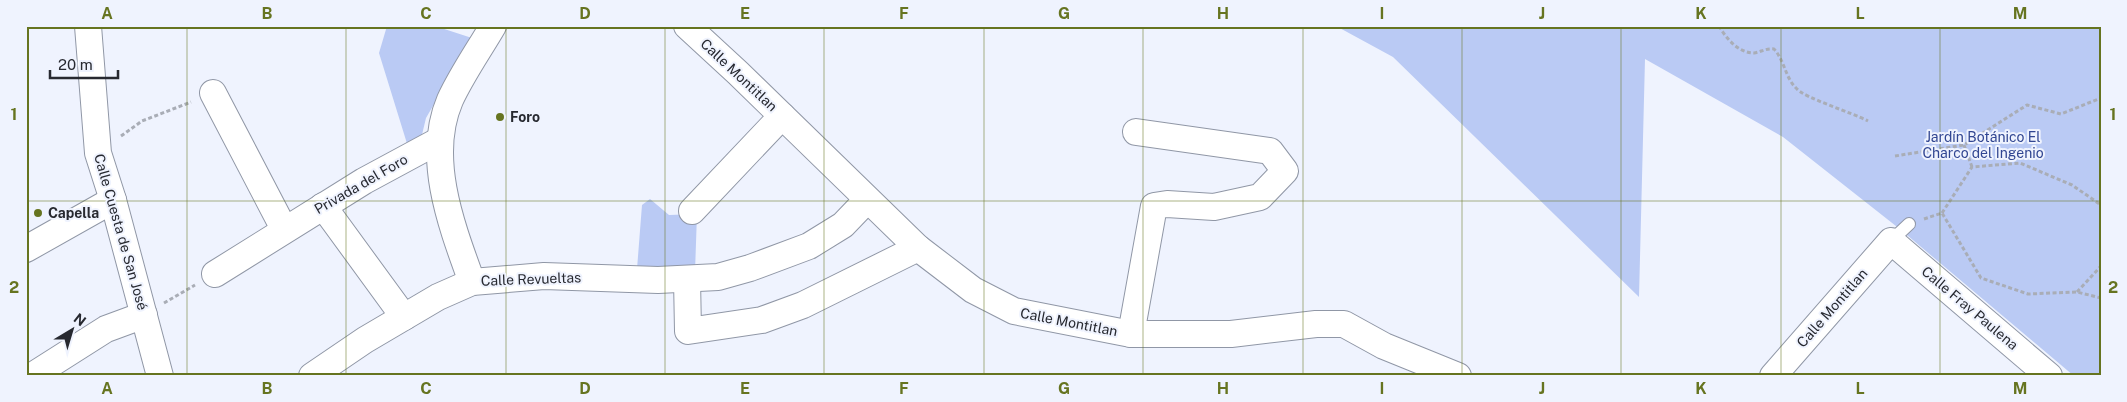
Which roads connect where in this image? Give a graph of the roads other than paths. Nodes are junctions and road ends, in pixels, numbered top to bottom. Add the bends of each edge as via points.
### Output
1 (88, 26) edge
2 (686, 26) edge
3 (484, 28) edge
4 (213, 93) road end
5 (782, 116) junction
6 (1136, 132) dead end
7 (440, 140) junction
8 (113, 200) junction
9 (867, 200) junction
10 (323, 206) junction
11 (692, 211) dead end
12 (284, 229) junction
13 (1900, 233) joint
14 (918, 248) junction
15 (26, 249) edge
16 (214, 274) road end
17 (687, 279) junction
18 (472, 282) junction
19 (144, 315) junction
20 (404, 317) junction
21 (1131, 334) junction
22 (32, 376) edge
23 (160, 376) edge
24 (312, 376) edge
25 (1458, 376) edge
26 (1773, 376) edge
27 (2049, 376) edge

1 - 8 street, Calle Cuesta de San José via 98,153
2 - 5 street, Calle Montitlan
3 - 7 street via 450,100
4 - 12 street
5 - 9 street, Calle Montitlan
5 - 11 street
6 - 21 street via 1270,151 1285,171 1260,197 1214,207 1154,206
7 - 10 street, Privada del Foro
7 - 18 street via 444,191
8 - 15 street
8 - 19 street, Calle Cuesta de San José
9 - 14 street, Calle Montitlan
9 - 17 street, Calle Revueltas via 844,225 809,246 718,277
10 - 12 street, Privada del Foro
10 - 20 street
12 - 16 street, Privada del Foro
13 - 26 street, Calle Montitlan
13 - 27 street, Calle Fray Paulena
14 - 17 street via 779,314 762,320 688,331
14 - 21 street, Calle Montitlan via 973,290 1014,311
17 - 18 street, Calle Revueltas via 544,276
18 - 20 street, Calle Revueltas
19 - 22 street via 106,329
19 - 23 street, Calle Cuesta de San José
20 - 24 street, Calle Revueltas
21 - 25 street, Calle Montitlan via 1231,334 1344,324 1384,346

